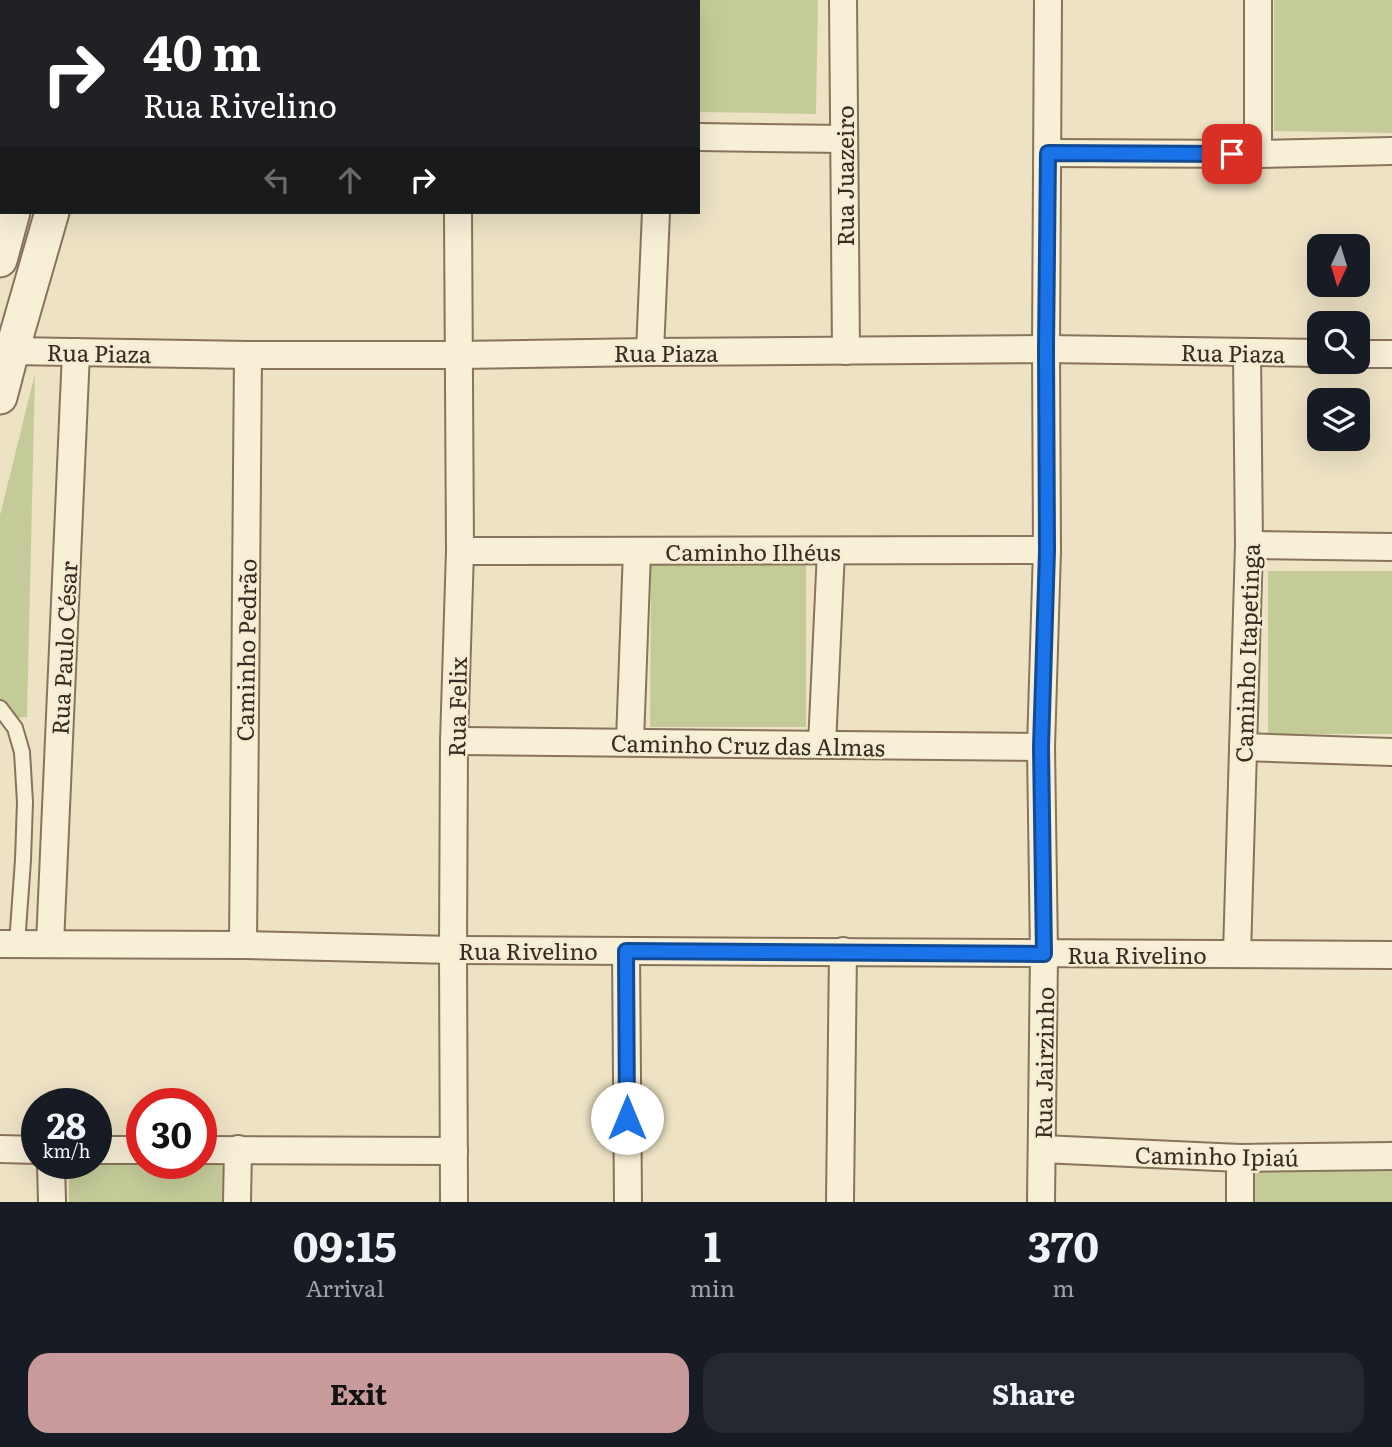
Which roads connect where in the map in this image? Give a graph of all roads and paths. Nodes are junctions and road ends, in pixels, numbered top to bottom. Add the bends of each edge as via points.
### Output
1 (843, 0) edge
2 (1048, 0) edge
3 (1258, 0) edge
4 (700, 137) edge
5 (844, 139) junction
6 (1392, 151) edge
7 (1048, 153) junction
8 (1258, 154) junction
9 (12, 214) edge
10 (51, 214) edge
11 (458, 214) edge
12 (656, 214) edge
13 (0, 260) edge
14 (1046, 349) junction
15 (12, 351) junction
16 (846, 351) junction
17 (76, 352) junction
18 (650, 352) junction
19 (1247, 353) junction
20 (1307, 353) edge
21 (1370, 354) edge
22 (1392, 354) edge
23 (248, 355) junction
24 (458, 355) junction
25 (0, 397) edge
26 (1249, 545) junction
27 (1392, 547) edge
28 (460, 551) junction
29 (637, 551) junction
30 (831, 551) junction
31 (1047, 551) junction
32 (0, 708) edge
33 (454, 741) junction
34 (631, 741) junction
35 (822, 745) junction
36 (1041, 747) junction
37 (1243, 747) junction
38 (1392, 752) edge
39 (9, 944) edge
40 (50, 944) junction
41 (243, 946) junction
42 (453, 950) junction
43 (626, 951) junction
44 (843, 951) junction
45 (1044, 954) junction
46 (1237, 954) junction
47 (1392, 955) edge
48 (0, 1149) edge
49 (238, 1149) junction
50 (1042, 1149) junction
51 (21, 1150) edge
52 (217, 1150) edge
53 (454, 1151) junction
54 (1392, 1156) edge
55 (1240, 1158) junction
56 (51, 1179) edge
57 (52, 1202) edge
58 (237, 1202) edge
59 (453, 1202) edge
60 (628, 1202) edge
61 (840, 1202) edge
62 (1041, 1202) edge
63 (1240, 1202) edge

1 - 5 street, Rua Juazeiro
2 - 7 street, Rua Jairzinho
3 - 8 street
4 - 5 street
5 - 16 street, Rua Juazeiro
6 - 8 street
7 - 8 street
7 - 14 street, Rua Jairzinho
9 - 13 street
10 - 15 street
11 - 24 street, Rua Felix
12 - 18 street
14 - 16 street, Rua Piaza
14 - 19 street, Rua Piaza
14 - 31 street, Rua Jairzinho
15 - 17 street, Rua Piaza
15 - 25 street
16 - 18 street, Rua Piaza
17 - 23 street, Rua Piaza
17 - 40 street, Rua Paulo César
18 - 24 street, Rua Piaza
19 - 20 street, Rua Piaza
19 - 26 street, Caminho Itapetinga
21 - 22 street
23 - 24 street, Rua Piaza
23 - 41 street, Caminho Pedrão
24 - 28 street, Rua Felix
26 - 27 street
26 - 37 street, Caminho Itapetinga
28 - 29 street, Caminho Ilhéus
28 - 33 street, Rua Felix
29 - 30 street, Caminho Ilhéus
29 - 34 street
30 - 31 street, Caminho Ilhéus
30 - 35 street
31 - 36 street, Rua Jairzinho
32 - 39 lane via 15,728 22,752 25,803
33 - 34 street, Caminho Cruz das Almas
33 - 42 street, Rua Felix
34 - 35 street, Caminho Cruz das Almas
35 - 36 street, Caminho Cruz das Almas
36 - 45 street, Rua Jairzinho
37 - 38 street
37 - 46 street, Caminho Itapetinga
39 - 40 street, Rua Rivelino
40 - 41 street, Rua Rivelino
41 - 42 street, Rua Rivelino
42 - 43 street, Rua Rivelino
42 - 53 street, Rua Felix
43 - 44 street, Rua Rivelino
43 - 60 street
44 - 45 street, Rua Rivelino
44 - 61 street
45 - 46 street, Rua Rivelino
45 - 50 street, Rua Jairzinho
46 - 47 street, Rua Rivelino
48 - 51 street
49 - 52 street
49 - 53 street
49 - 58 street
50 - 55 street, Caminho Ipiaú
50 - 62 street, Rua Jairzinho
53 - 59 street, Rua Felix
54 - 55 street, Caminho Ipiaú
55 - 63 street
56 - 57 street

